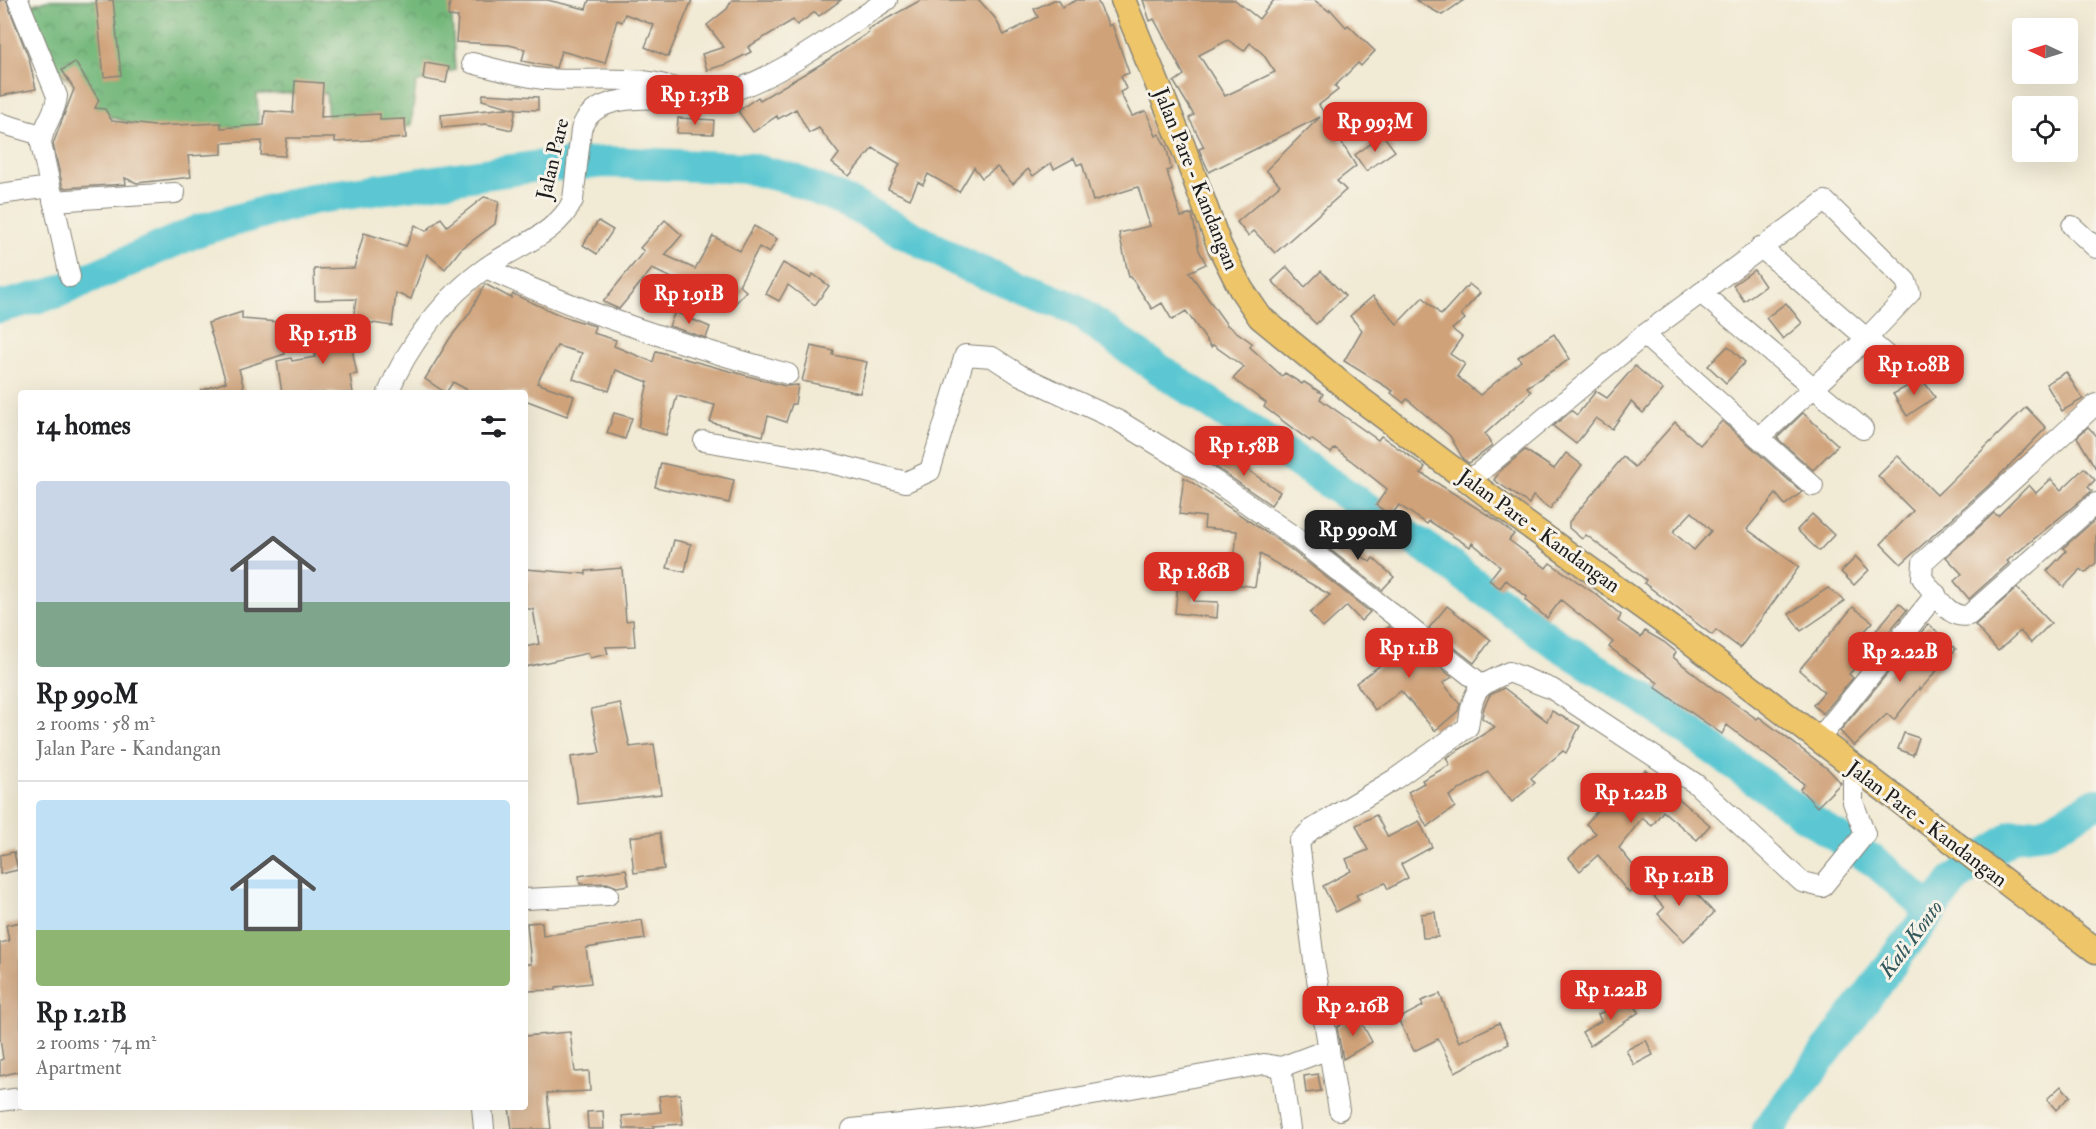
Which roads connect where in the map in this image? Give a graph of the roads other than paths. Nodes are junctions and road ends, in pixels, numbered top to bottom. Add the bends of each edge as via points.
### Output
1 (18, 0) edge
2 (886, 0) edge
3 (1123, 0) edge
4 (471, 63) dead end
5 (694, 99) junction
6 (0, 123) edge
7 (41, 135) junction
8 (175, 193) dead end
9 (0, 194) edge
10 (51, 194) junction
11 (2072, 226) dead end
12 (1760, 248) junction
13 (2096, 248) edge
14 (486, 268) junction
15 (70, 277) dead end
16 (1701, 293) junction
17 (1644, 335) junction
18 (1866, 339) junction
19 (1906, 373) dead end
20 (788, 374) dead end
21 (1814, 388) junction
22 (389, 390) edge
23 (2096, 404) edge
24 (1863, 429) dead end
25 (1760, 438) junction
26 (704, 441) dead end
27 (1469, 481) junction
28 (1814, 486) dead end
29 (2096, 503) edge
30 (1936, 594) junction
31 (1481, 684) junction
32 (1818, 740) junction
33 (1854, 768) junction
34 (608, 895) dead end
35 (528, 899) edge
36 (2096, 951) edge
37 (1329, 1049) junction
38 (1281, 1067) junction
39 (18, 1098) edge
40 (0, 1101) edge
41 (482, 1110) edge
42 (1339, 1110) dead end
43 (974, 1123) edge
44 (484, 1129) edge
45 (852, 1129) edge
46 (1290, 1129) edge

1 - 7 street via 57,96 56,107
2 - 5 street, Jalan Pare via 777,70 742,87
3 - 27 main road, Jalan Pare - Kandangan via 1219,245 1260,317
4 - 5 street via 541,78 666,85
5 - 14 street, Jalan Pare via 613,101 589,113 581,130 573,200 568,210 556,224
6 - 7 street
7 - 10 street
8 - 10 street
9 - 10 street
10 - 15 street
11 - 13 street
12 - 16 street
12 - 18 street
12 - 18 street via 1825,201 1910,288 1909,295
14 - 20 street via 607,320
14 - 22 street, Jalan Pare via 424,330
16 - 17 street
16 - 21 street
17 - 25 street
17 - 27 street
18 - 19 street
18 - 21 street
21 - 24 street
21 - 25 street
23 - 30 street via 1923,562 1922,578
25 - 28 street
26 - 31 street via 819,460 906,482 930,471 965,355 992,357 1020,375 1119,421 1217,481
27 - 32 main road, Jalan Pare - Kandangan
29 - 30 street via 1969,615 1956,617
30 - 32 street
31 - 33 street via 1509,672 1552,689 1696,784 1802,882 1822,887 1865,834 1854,802
31 - 37 street via 1472,701 1468,727 1395,779 1311,830 1299,842
32 - 33 main road, Jalan Pare - Kandangan
33 - 36 main road, Jalan Pare - Kandangan
34 - 35 street
37 - 38 street
37 - 42 street
38 - 43 street via 1264,1064
38 - 46 street
39 - 40 street
41 - 44 street
43 - 45 street

